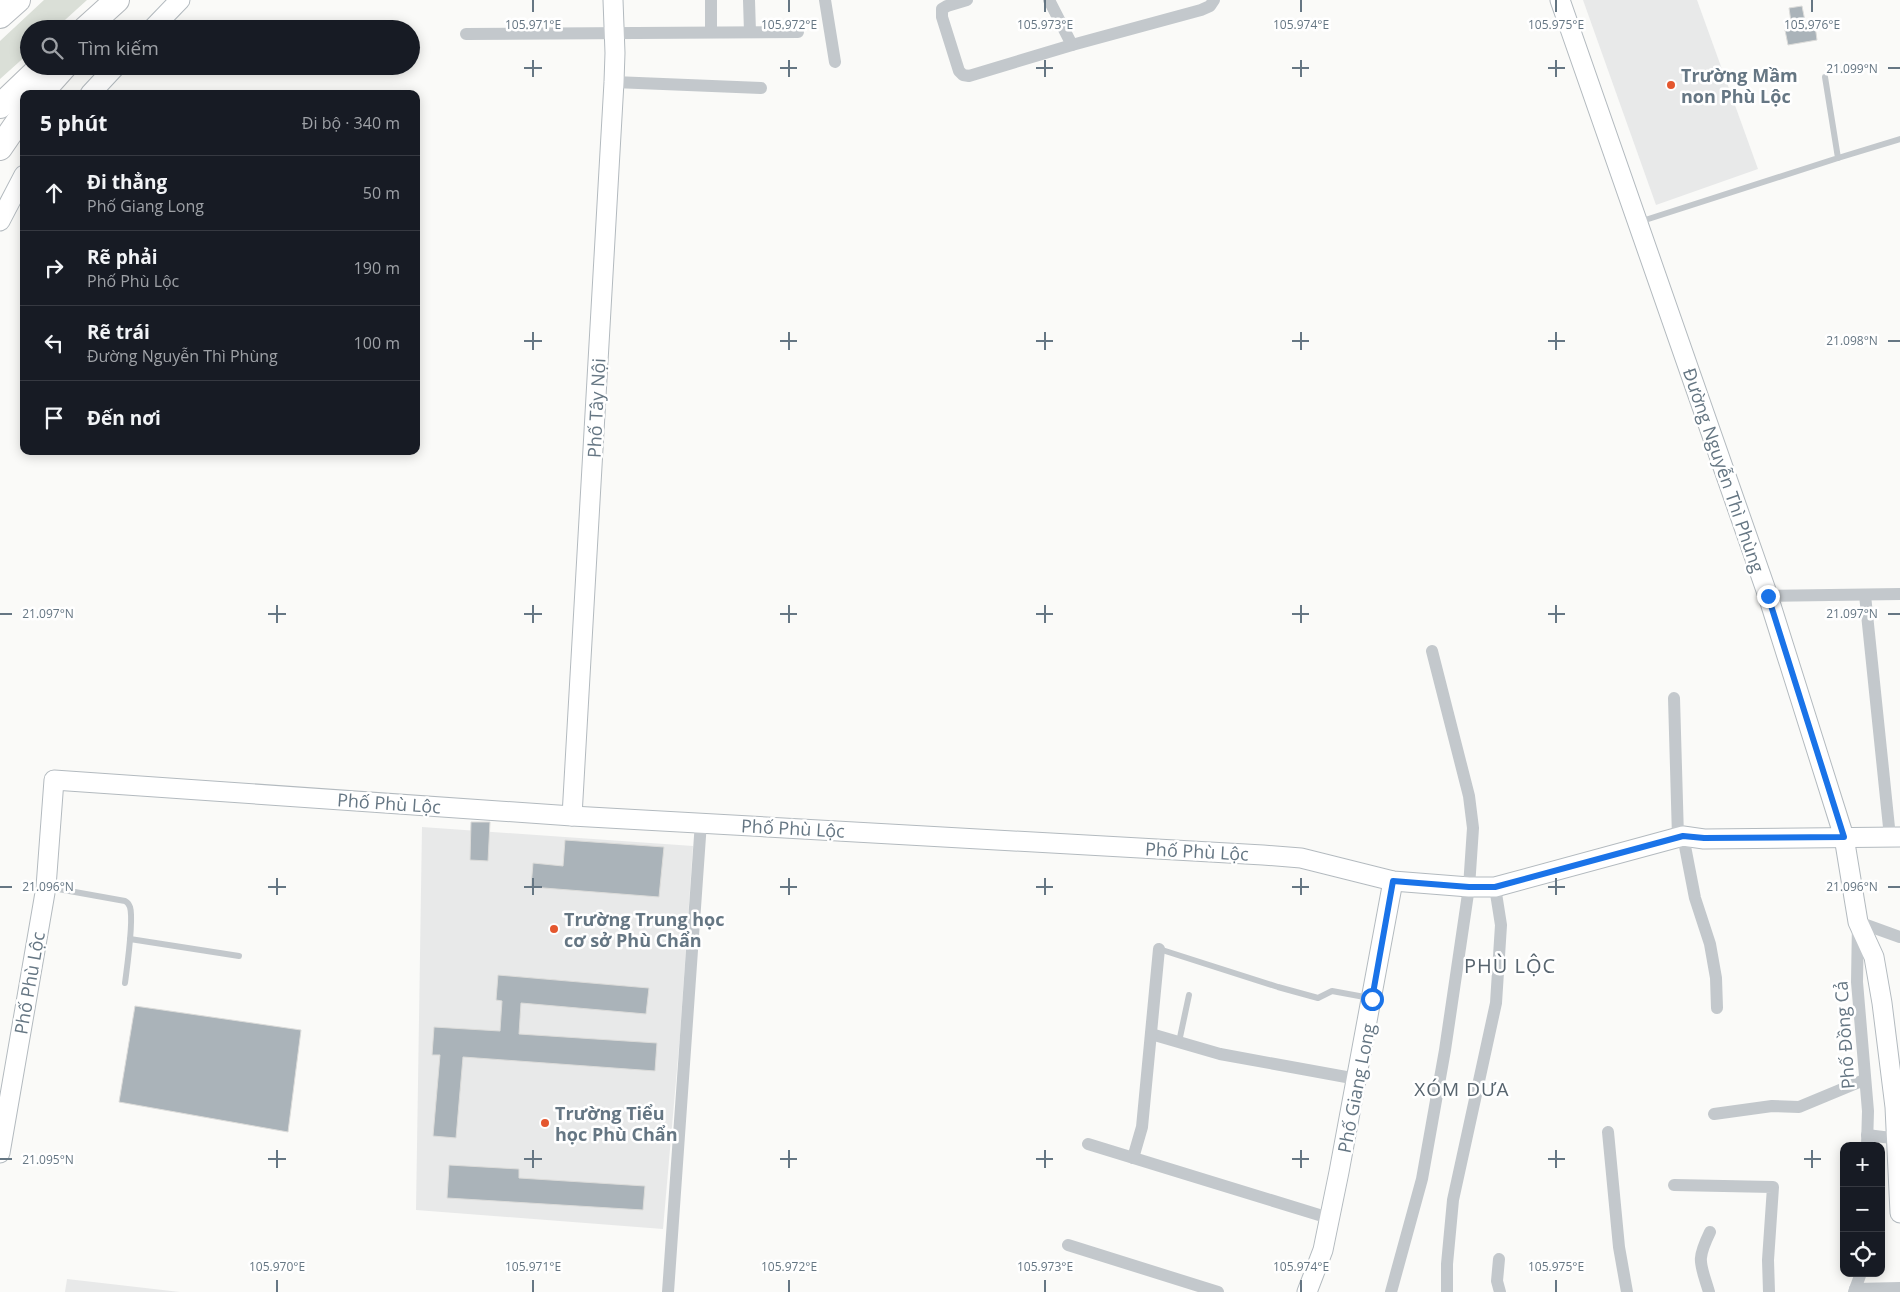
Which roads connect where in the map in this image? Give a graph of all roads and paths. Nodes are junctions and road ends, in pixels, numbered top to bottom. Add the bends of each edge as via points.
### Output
1 (18, 0) edge
2 (117, 0) edge
3 (136, 0) edge
4 (180, 0) edge
5 (613, 0) edge
6 (711, 0) edge
7 (749, 0) edge
8 (826, 0) edge
9 (967, 0) edge
10 (1049, 0) edge
11 (1214, 0) edge
12 (1560, 0) edge
13 (0, 16) edge
14 (94, 20) edge
15 (115, 20) edge
16 (161, 20) edge
17 (711, 32) junction
18 (750, 32) junction
19 (798, 32) dead end
20 (615, 33) junction
21 (466, 34) dead end
22 (1072, 45) junction
23 (835, 62) dead end
24 (33, 75) edge
25 (57, 75) edge
26 (108, 75) edge
27 (1825, 77) dead end
28 (614, 82) junction
29 (761, 88) dead end
30 (44, 90) edge
31 (94, 90) edge
32 (0, 106) edge
33 (20, 119) edge
34 (1900, 139) edge
35 (0, 148) edge
36 (1838, 158) junction
37 (20, 183) edge
38 (0, 221) edge
39 (1638, 222) junction
40 (1900, 594) edge
41 (1865, 595) junction
42 (1768, 596) junction
43 (1432, 651) dead end
44 (1674, 698) dead end
45 (572, 816) junction
46 (701, 822) junction
47 (1681, 836) junction
48 (1844, 837) junction
49 (1895, 837) edge
50 (1393, 881) junction
51 (46, 887) junction
52 (1469, 887) junction
53 (1495, 887) junction
54 (1858, 922) junction
55 (1900, 937) edge
56 (130, 939) junction
57 (1159, 949) joint
58 (239, 956) dead end
59 (125, 983) dead end
60 (1189, 995) dead end
61 (1372, 999) junction
62 (1717, 1008) dead end
63 (1151, 1034) junction
64 (1180, 1042) junction
65 (1357, 1079) junction
66 (1864, 1080) junction
67 (1714, 1114) dead end
68 (1608, 1132) dead end
69 (1898, 1138) edge
70 (1867, 1140) edge
71 (1088, 1144) dead end
72 (0, 1154) edge
73 (1133, 1158) junction
74 (1674, 1185) dead end
75 (1900, 1213) edge
76 (1329, 1218) junction
77 (1710, 1232) dead end
78 (1068, 1245) dead end
79 (1499, 1259) dead end
80 (1859, 1277) edge
81 (1900, 1288) edge
82 (1854, 1290) edge
83 (668, 1292) edge
84 (1218, 1292) edge
85 (1307, 1292) edge
86 (1391, 1292) edge
87 (1447, 1292) edge
88 (1500, 1292) edge
89 (1627, 1292) edge
90 (1709, 1292) edge
91 (1769, 1292) edge

1 - 13 highway
2 - 14 highway
3 - 15 highway
4 - 16 street
5 - 20 street, Phố Tây Nội
6 - 17 street
7 - 18 street
8 - 23 street
9 - 22 street via 942,10 947,35 963,75 969,76
10 - 22 street
11 - 22 street via 1202,10
12 - 39 street, Đường Nguyễn Thì Phùng
17 - 18 street
17 - 20 street
18 - 19 street
20 - 21 street
20 - 28 street, Phố Tây Nội
24 - 32 highway
25 - 30 highway
26 - 31 street
27 - 36 lane
28 - 29 street
28 - 45 street, Phố Tây Nội
33 - 35 highway
34 - 36 lane
36 - 39 lane
37 - 38 street
39 - 42 street, Đường Nguyễn Thì Phùng
40 - 41 street
41 - 42 street
41 - 49 street
42 - 48 street, Đường Nguyễn Thì Phùng
43 - 52 street via 1469,796 1473,828
44 - 47 street
45 - 46 street, Phố Phù Lộc
45 - 51 street, Phố Phù Lộc via 54,780
46 - 50 street, Phố Phù Lộc via 1300,858
46 - 83 street
47 - 48 street, Phố Phù Lộc
47 - 53 street, Phố Phù Lộc
47 - 62 street via 1695,898 1710,944
48 - 49 street, Phố Phù Lộc
48 - 54 street, Đường Nguyễn Thì Phùng
50 - 52 street, Phố Phù Lộc
50 - 61 street, Phố Giang Long
51 - 56 lane via 127,902 131,910
51 - 72 street, Phố Phù Lộc
52 - 53 street, Phố Phù Lộc
52 - 86 street via 1422,1179
53 - 87 street via 1501,925 1496,1003 1453,1200
54 - 55 street
54 - 66 street, Phố Đồng Cả via 1857,982
54 - 69 street, Đường Nguyễn Thì Phùng via 1874,957
56 - 58 lane
56 - 59 lane
57 - 61 lane via 1318,998 1332,991
57 - 63 street
60 - 64 lane
61 - 65 street, Phố Giang Long
63 - 64 street
63 - 73 street via 1142,1127
64 - 65 street via 1220,1054
65 - 76 street, Phố Giang Long
66 - 67 street via 1799,1107 1772,1106
66 - 70 street, Phố Đồng Cả
68 - 89 street via 1619,1247
69 - 70 street
69 - 75 street, Đường Nguyễn Thì Phùng
71 - 73 street
73 - 76 street
74 - 91 street via 1774,1187 1768,1260
76 - 85 street, Phố Giang Long
77 - 90 street via 1701,1250 1700,1262
78 - 84 street
79 - 88 street via 1497,1281
80 - 82 street
81 - 82 street

